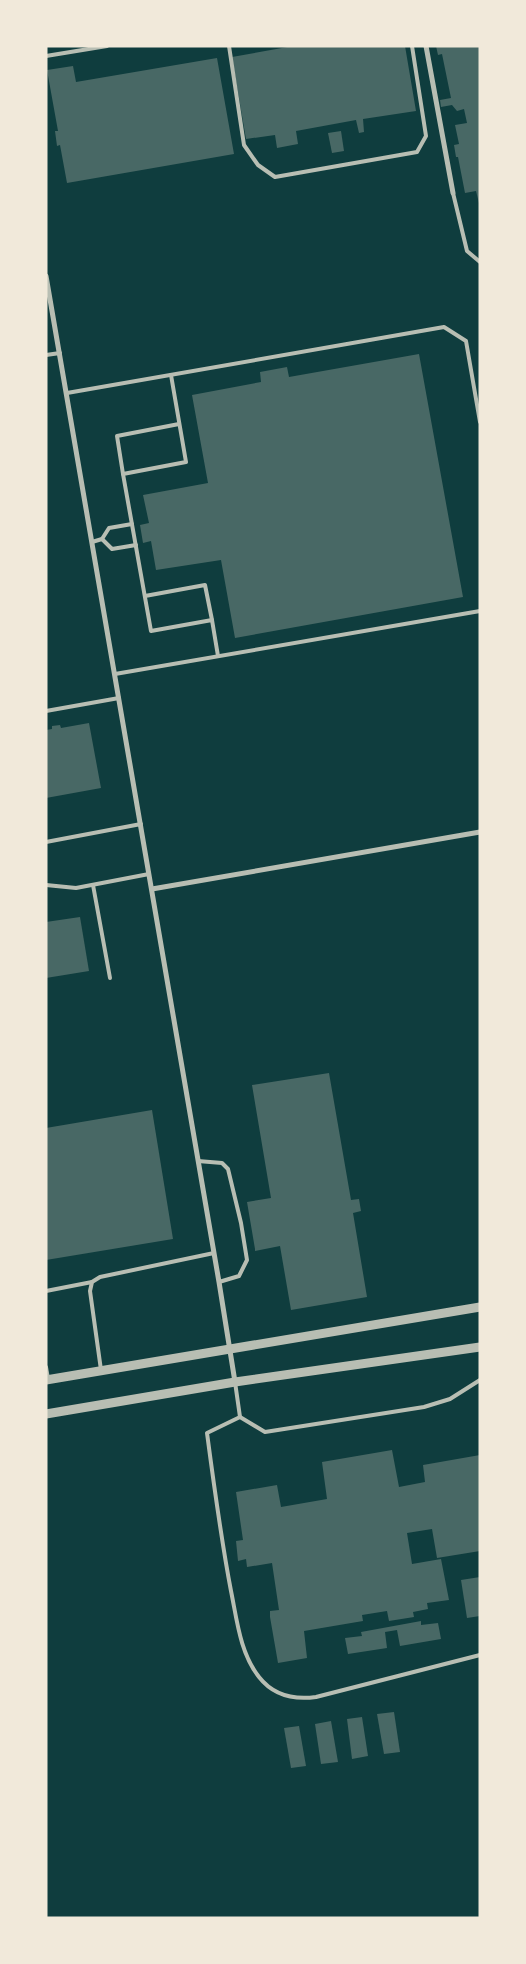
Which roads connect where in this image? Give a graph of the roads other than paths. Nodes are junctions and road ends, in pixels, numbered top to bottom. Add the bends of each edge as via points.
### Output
1 (107, 46) edge
2 (229, 46) edge
3 (412, 46) edge
4 (426, 46) edge
5 (46, 56) edge
6 (453, 193) joint
7 (480, 262) edge
8 (46, 276) edge
9 (60, 353) junction
10 (46, 355) edge
11 (171, 375) junction
12 (67, 394) junction
13 (480, 422) edge
14 (179, 424) junction
15 (124, 474) junction
16 (132, 524) junction
17 (102, 539) junction
18 (92, 542) junction
19 (136, 545) junction
20 (145, 596) junction
21 (480, 611) edge
22 (212, 620) junction
23 (218, 656) junction
24 (115, 674) junction
25 (119, 698) junction
26 (46, 711) edge
27 (140, 824) junction
28 (480, 832) edge
29 (46, 842) edge
30 (149, 874) junction
31 (46, 885) edge
32 (93, 885) junction
33 (152, 889) junction
34 (110, 978) dead end
35 (198, 1162) junction
36 (214, 1253) junction
37 (92, 1282) junction
38 (219, 1282) junction
39 (46, 1291) edge
40 (480, 1307) edge
41 (480, 1347) edge
42 (230, 1348) junction
43 (46, 1368) edge
44 (101, 1370) junction
45 (47, 1380) edge
46 (480, 1380) edge
47 (235, 1382) junction
48 (46, 1414) edge
49 (240, 1417) junction
50 (480, 1655) edge

1 - 5 lane
2 - 3 lane via 244,145 258,165 275,177 417,152 426,136
4 - 6 street
6 - 7 lane via 467,251
8 - 9 street
9 - 10 lane
9 - 12 street
11 - 12 lane
11 - 13 lane via 444,327 466,341
11 - 14 lane
12 - 18 street
14 - 15 lane via 118,436
14 - 15 lane via 186,462
15 - 16 lane
16 - 17 lane via 109,528
16 - 19 lane
17 - 18 lane
17 - 19 lane via 112,549
18 - 24 street
19 - 20 lane
20 - 22 lane via 205,585
20 - 22 lane via 151,631
21 - 23 lane
22 - 23 lane
23 - 24 lane
24 - 25 street
25 - 26 lane
25 - 27 street
27 - 29 lane
27 - 30 street
28 - 33 street
30 - 32 lane
30 - 33 street
31 - 32 lane via 76,888
32 - 34 lane
33 - 35 street
35 - 36 street
35 - 38 lane via 222,1163 228,1169 242,1223 246,1260 240,1276
36 - 37 lane via 100,1277
36 - 38 street
37 - 39 lane
37 - 44 lane via 90,1291
38 - 42 street
40 - 42 street
41 - 47 street
42 - 44 street
42 - 47 street
43 - 45 lane
44 - 45 street
46 - 49 lane via 450,1399 424,1407 265,1432
47 - 48 street
47 - 49 lane
49 - 50 lane via 207,1433 237,1620 248,1660 260,1678 287,1696 316,1698

